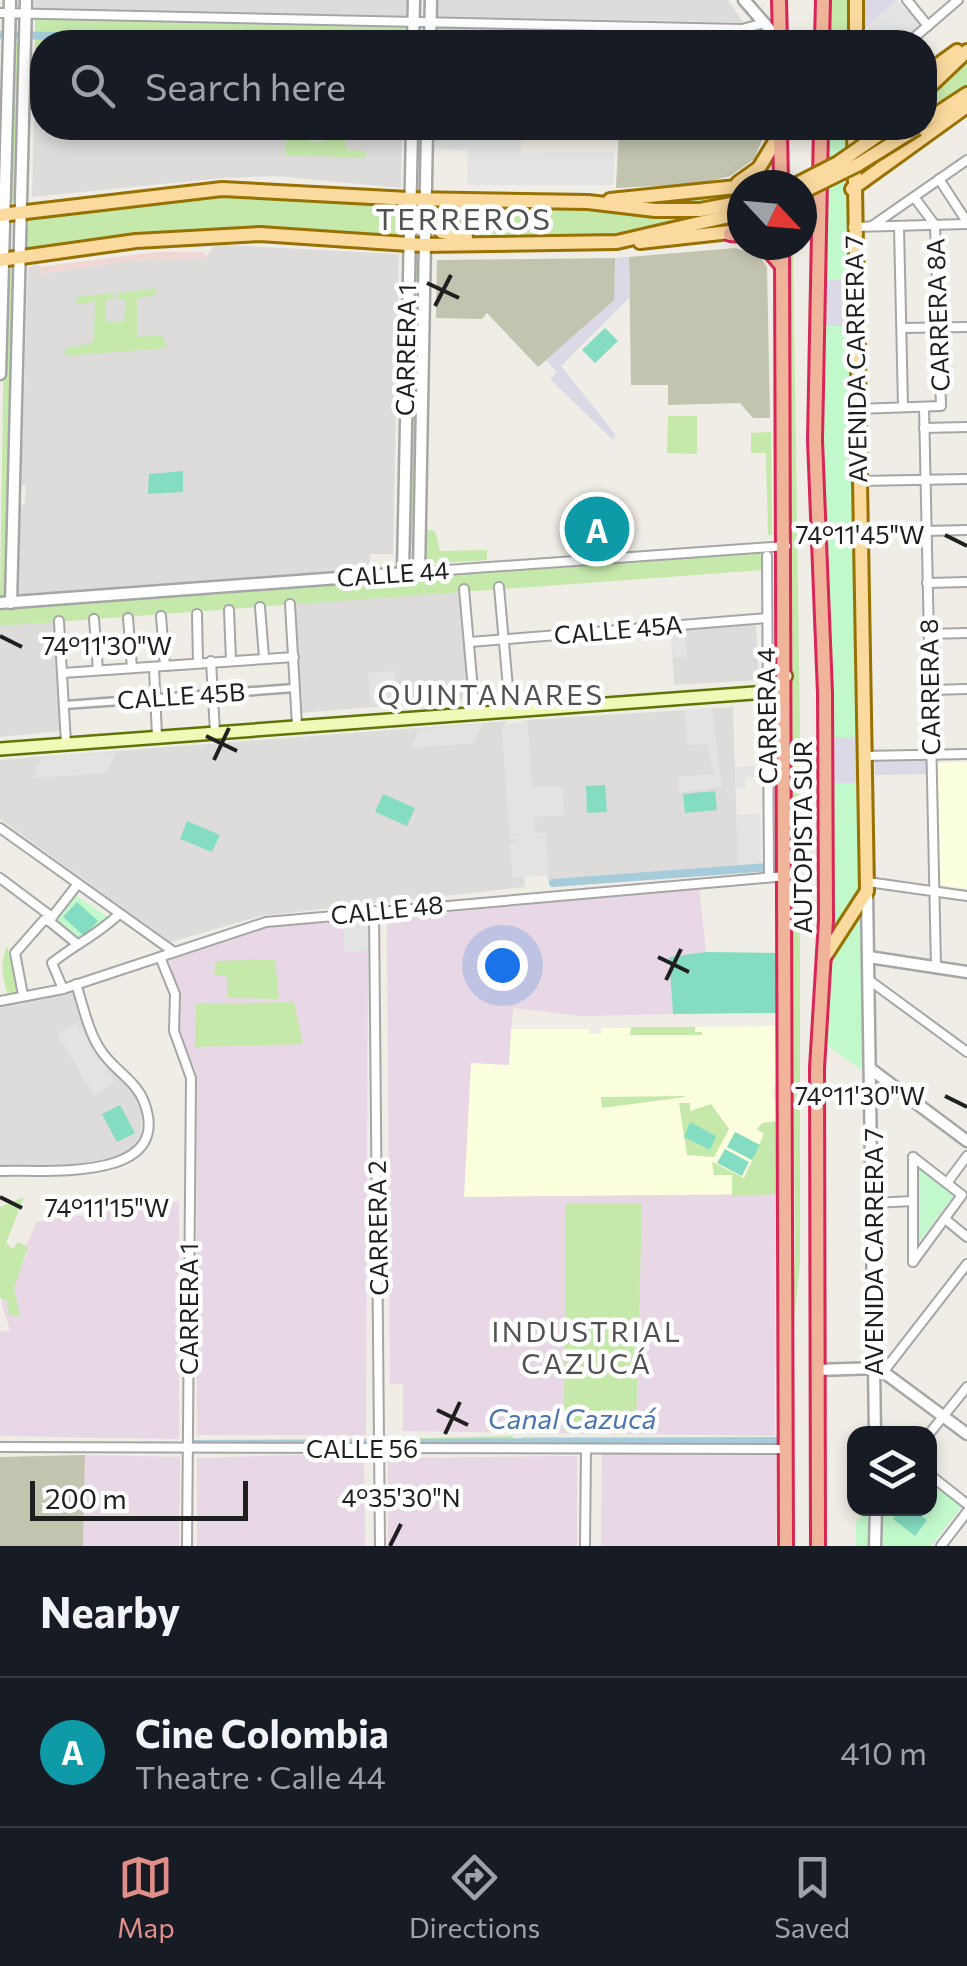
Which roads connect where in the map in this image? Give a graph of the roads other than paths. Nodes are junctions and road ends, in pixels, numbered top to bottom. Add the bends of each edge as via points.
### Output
1 (10, 0) edge
2 (26, 0) edge
3 (414, 0) edge
4 (431, 0) edge
5 (744, 0) edge
6 (780, 0) edge
7 (822, 0) edge
8 (856, 0) edge
9 (907, 0) edge
10 (958, 0) edge
11 (5, 14) edge
12 (26, 14) junction
13 (414, 22) junction
14 (431, 22) junction
15 (764, 22) junction
16 (928, 26) junction
17 (414, 30) edge
18 (431, 30) edge
19 (770, 30) edge
20 (780, 30) edge
21 (822, 30) edge
22 (856, 30) edge
23 (923, 30) edge
24 (967, 47) edge
25 (937, 66) edge
26 (937, 78) edge
27 (967, 94) edge
28 (967, 106) edge
29 (937, 113) edge
30 (937, 126) edge
31 (411, 140) edge
32 (426, 140) edge
33 (774, 140) edge
34 (780, 140) edge
35 (821, 140) edge
36 (854, 140) edge
37 (864, 140) edge
38 (871, 140) edge
39 (898, 140) edge
40 (917, 140) edge
41 (890, 158) junction
42 (967, 160) edge
43 (756, 170) edge
44 (781, 170) edge
45 (817, 174) edge
46 (939, 179) junction
47 (817, 185) edge
48 (727, 186) edge
49 (852, 189) junction
50 (914, 197) junction
51 (409, 199) junction
52 (424, 199) junction
53 (513, 201) junction
54 (588, 202) junction
55 (727, 207) edge
56 (21, 212) junction
57 (727, 214) edge
58 (3, 215) edge
59 (700, 217) junction
60 (967, 223) edge
61 (935, 225) junction
62 (872, 226) junction
63 (900, 226) junction
64 (853, 227) junction
65 (727, 234) edge
66 (618, 242) junction
67 (407, 244) junction
68 (538, 244) junction
69 (423, 245) junction
70 (20, 257) junction
71 (2, 260) edge
72 (777, 260) edge
73 (782, 260) edge
74 (782, 266) junction
75 (967, 327) edge
76 (902, 328) junction
77 (938, 328) junction
78 (0, 374) edge
79 (903, 407) junction
80 (924, 407) junction
81 (858, 408) junction
82 (967, 427) edge
83 (924, 428) junction
84 (925, 480) junction
85 (967, 480) edge
86 (859, 481) junction
87 (967, 530) edge
88 (926, 531) junction
89 (403, 545) junction
90 (419, 545) junction
91 (786, 546) junction
92 (767, 556) dead end
93 (419, 572) junction
94 (403, 573) junction
95 (967, 582) edge
96 (927, 583) junction
97 (499, 587) dead end
98 (464, 590) dead end
99 (5, 603) edge
100 (290, 604) dead end
101 (260, 606) dead end
102 (228, 610) dead end
103 (197, 614) dead end
104 (162, 616) dead end
105 (128, 618) dead end
106 (766, 618) junction
107 (94, 619) dead end
108 (60, 622) dead end
109 (967, 633) edge
110 (928, 634) junction
111 (504, 640) junction
112 (470, 642) junction
113 (264, 657) junction
114 (294, 657) junction
115 (231, 660) junction
116 (211, 661) junction
117 (198, 662) junction
118 (154, 666) junction
119 (165, 666) junction
120 (132, 668) junction
121 (98, 670) junction
122 (63, 673) junction
123 (786, 676) junction
124 (296, 688) junction
125 (967, 689) edge
126 (930, 690) junction
127 (766, 692) junction
128 (214, 695) junction
129 (154, 698) junction
130 (65, 704) junction
131 (510, 710) junction
132 (475, 712) junction
133 (786, 721) junction
134 (297, 726) junction
135 (215, 733) junction
136 (157, 737) junction
137 (66, 744) junction
138 (0, 748) edge
139 (967, 754) edge
140 (931, 755) junction
141 (864, 756) junction
142 (0, 828) edge
143 (786, 876) junction
144 (769, 877) junction
145 (0, 878) edge
146 (77, 884) junction
147 (867, 886) junction
148 (934, 892) junction
149 (967, 896) edge
150 (374, 911) junction
151 (120, 914) junction
152 (51, 919) junction
153 (76, 943) junction
154 (174, 952) junction
155 (825, 956) junction
156 (160, 957) junction
157 (868, 957) junction
158 (936, 967) junction
159 (967, 972) edge
160 (869, 980) junction
161 (76, 984) junction
162 (63, 988) junction
163 (24, 995) junction
164 (0, 1001) edge
165 (967, 1052) edge
166 (872, 1070) junction
167 (967, 1141) edge
168 (967, 1156) edge
169 (0, 1171) edge
170 (947, 1183) junction
171 (913, 1202) junction
172 (873, 1203) junction
173 (945, 1219) junction
174 (967, 1237) edge
175 (967, 1264) edge
176 (818, 1370) junction
177 (879, 1370) junction
178 (967, 1387) edge
179 (944, 1416) junction
180 (876, 1426) edge
181 (936, 1426) edge
182 (967, 1434) edge
183 (379, 1444) junction
184 (0, 1447) edge
185 (188, 1449) junction
186 (586, 1449) junction
187 (784, 1449) junction
188 (937, 1480) edge
189 (967, 1504) edge
190 (967, 1512) edge
191 (876, 1516) edge
192 (187, 1546) edge
193 (380, 1546) edge
194 (585, 1546) edge
195 (786, 1546) edge
196 (818, 1546) edge
197 (875, 1546) edge
198 (941, 1546) edge

1 - 11 street
2 - 12 street
3 - 13 street
4 - 14 street
5 - 15 street
6 - 20 highway
7 - 21 highway
8 - 22 main road
9 - 16 street
10 - 16 street
11 - 12 street
11 - 58 street
12 - 13 street
12 - 56 street
13 - 14 street
13 - 17 street
14 - 15 street via 742,29
14 - 18 street
15 - 19 street
16 - 23 street
24 - 25 main road
24 - 26 main road
27 - 29 main road
28 - 30 main road
31 - 51 street, CARRERA 1
32 - 52 street, CARRERA 1
33 - 43 main road
34 - 44 highway
35 - 155 highway, AUTOPISTA SUR via 815,440 825,692
36 - 49 main road, AVENIDA CARRERA 7
37 - 41 main road via 869,156
38 - 45 main road, bridge
39 - 47 main road, bridge
40 - 41 main road
41 - 49 main road
42 - 46 street
46 - 50 street
46 - 60 street
48 - 54 main road
49 - 64 main road, AVENIDA CARRERA 7
50 - 61 street
50 - 62 street
51 - 52 main road
51 - 56 main road via 222,189
51 - 67 street, CARRERA 1
52 - 53 main road
52 - 69 street, CARRERA 1
53 - 54 main road
53 - 68 main road via 448,212 441,228 452,236
54 - 59 main road
55 - 59 main road
56 - 58 main road
56 - 70 street
57 - 59 main road
58 - 71 street
59 - 66 main road
60 - 61 street
61 - 63 street
61 - 77 street, CARRERA 8A
62 - 63 street
62 - 64 street
63 - 76 street
64 - 81 main road, AVENIDA CARRERA 7
65 - 66 main road
66 - 68 main road
67 - 69 main road
67 - 70 main road via 226,235
67 - 89 street, CARRERA 1
68 - 69 main road
69 - 90 street, CARRERA 1
70 - 71 main road
70 - 99 street
71 - 78 street
72 - 74 highway
73 - 74 highway, AUTOPISTA SUR
74 - 91 highway, AUTOPISTA SUR
75 - 77 street
76 - 77 street
76 - 79 street
77 - 80 street, CARRERA 8A via 941,406
79 - 80 street
79 - 81 street
80 - 83 street, CARRERA 8
81 - 86 main road, AVENIDA CARRERA 7
82 - 83 street
83 - 84 street, CARRERA 8
84 - 85 street
84 - 86 street
84 - 88 street, CARRERA 8
86 - 141 main road, AVENIDA CARRERA 7
87 - 88 street
88 - 96 street, CARRERA 8
89 - 90 street
89 - 94 street, CARRERA 1
90 - 93 street, CARRERA 1
91 - 93 street, CALLE 44
91 - 123 highway, AUTOPISTA SUR
92 - 106 street, CARRERA 4
93 - 94 street, CALLE 44
94 - 99 street, CALLE 44
95 - 96 street
96 - 110 street, CARRERA 8
97 - 111 street
98 - 112 street
100 - 114 street
101 - 113 street
102 - 115 street
103 - 117 street
104 - 119 street
105 - 120 street
106 - 111 street, CALLE 45A
106 - 127 street, CARRERA 4
107 - 121 street
108 - 122 street
109 - 110 street
110 - 126 street, CARRERA 8
111 - 112 street, CALLE 45A
111 - 131 street
112 - 132 street
113 - 114 street
113 - 115 street
114 - 124 street
115 - 116 street
116 - 117 street
116 - 128 street
117 - 119 street
118 - 119 street
118 - 120 street
118 - 129 street
120 - 121 street
121 - 122 street
122 - 130 street
123 - 127 main road
123 - 133 highway, AUTOPISTA SUR
124 - 128 street, CALLE 45B
124 - 134 street
125 - 126 street
126 - 140 street, CARRERA 8
127 - 131 main road
127 - 133 main road
127 - 144 street, CARRERA 4
128 - 129 street, CALLE 45B
128 - 135 street
129 - 130 street, CALLE 45B
129 - 136 street
130 - 137 street
131 - 132 main road
132 - 134 main road
133 - 143 highway, AUTOPISTA SUR
134 - 135 main road
135 - 136 main road
136 - 137 main road
137 - 138 main road
139 - 140 street
140 - 141 street
140 - 148 street, CARRERA 8
141 - 147 main road, AVENIDA CARRERA 7
142 - 146 street
143 - 144 street, CALLE 48
143 - 187 highway, AUTOPISTA SUR
144 - 150 street, CALLE 48
145 - 152 street
146 - 151 street
146 - 152 street
147 - 148 street
147 - 155 main road
147 - 157 street, AVENIDA CARRERA 7
148 - 149 street
148 - 158 street, CARRERA 8
150 - 154 street, CALLE 48 via 266,922
150 - 183 street, CARRERA 2
151 - 153 street via 99,934
151 - 154 street
152 - 153 street
152 - 163 street via 15,953
153 - 162 street via 52,963
154 - 156 street, CALLE 48
155 - 176 highway, AUTOPISTA SUR via 818,1050
156 - 161 street, CALLE 48
156 - 185 street, CARRERA 1 via 175,994 176,1036 190,1073
157 - 158 street
157 - 160 street, AVENIDA CARRERA 7
158 - 159 street
160 - 165 street
160 - 166 street, AVENIDA CARRERA 7
161 - 162 street, CALLE 48
161 - 169 street via 96,1044 145,1104 146,1135 134,1156 106,1169
162 - 163 street, CALLE 48
163 - 164 street, CALLE 48
166 - 167 street
166 - 172 street, AVENIDA CARRERA 7
168 - 170 street
170 - 171 street via 913,1157
170 - 173 street via 962,1195
171 - 172 street
171 - 173 street via 914,1262
172 - 177 street, AVENIDA CARRERA 7
173 - 174 street
175 - 177 street
176 - 177 street
176 - 196 highway, AUTOPISTA SUR
177 - 179 street
177 - 180 street, AVENIDA CARRERA 7
178 - 179 street
179 - 181 street
179 - 182 street
183 - 185 street, CALLE 56
183 - 186 street, CALLE 56
183 - 193 street, CARRERA 2
184 - 185 street, CALLE 56
185 - 192 street, CARRERA 1
186 - 187 street, CALLE 56
186 - 194 street
187 - 195 highway, AUTOPISTA SUR
188 - 189 street
190 - 198 street
191 - 197 street

